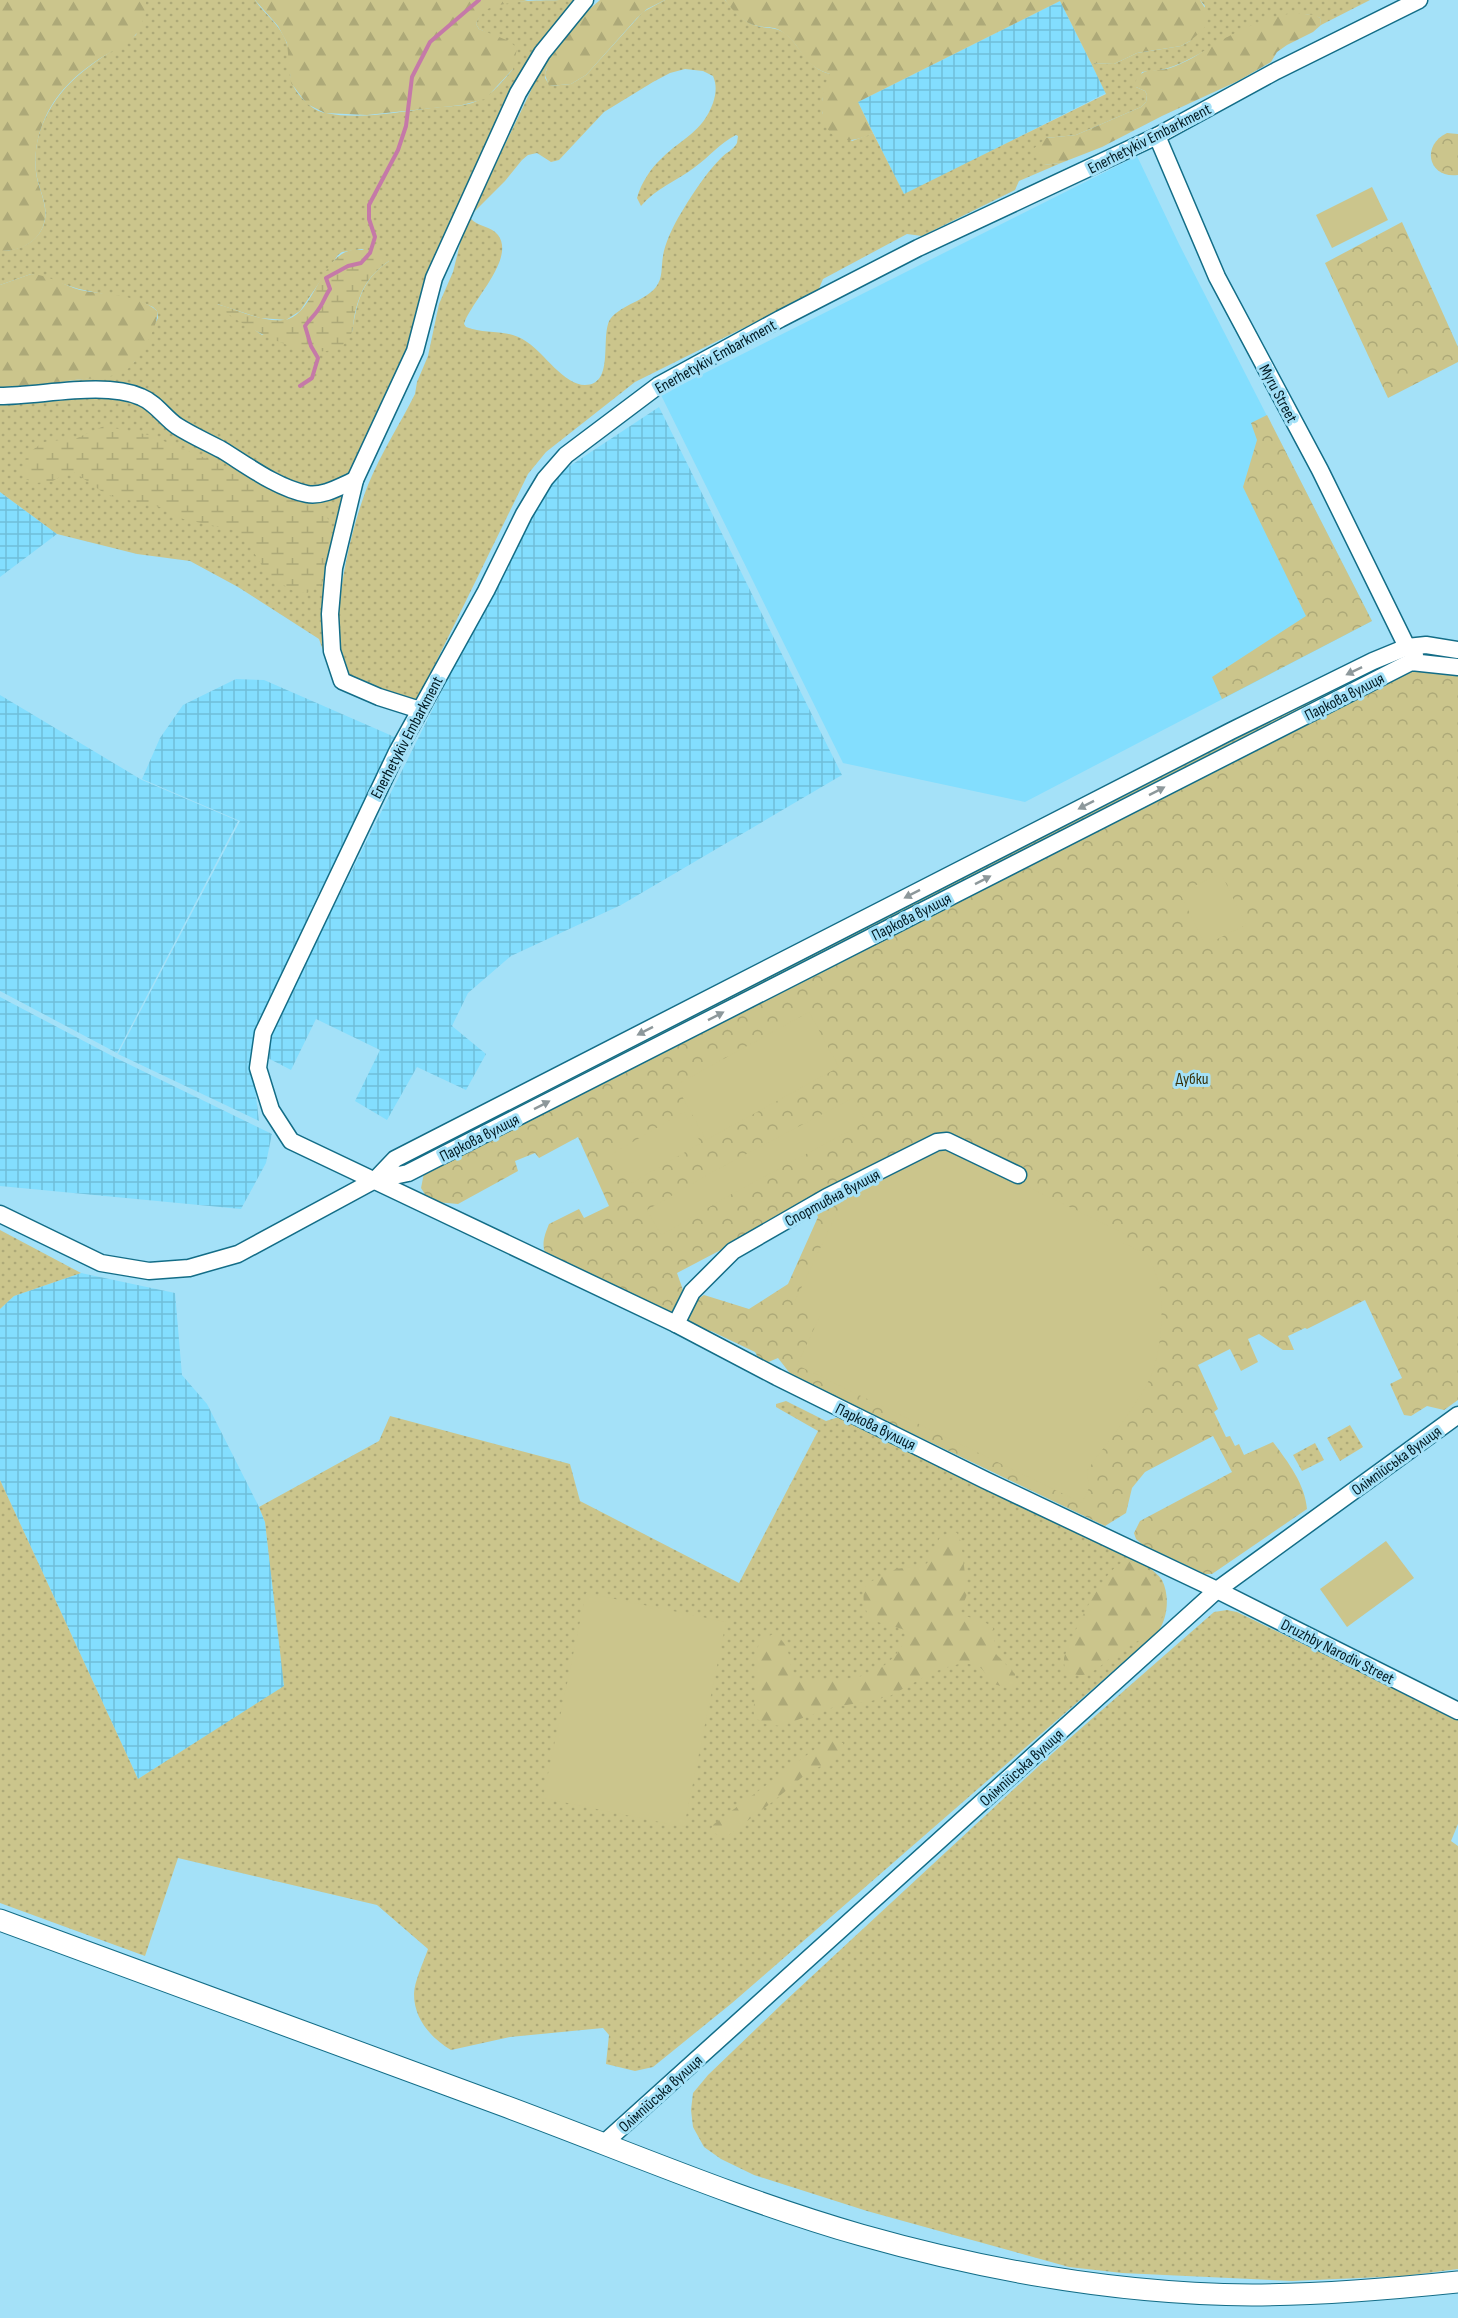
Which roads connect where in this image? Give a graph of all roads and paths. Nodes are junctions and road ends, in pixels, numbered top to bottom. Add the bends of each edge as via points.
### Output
1 (585, 0) edge
2 (1419, 0) edge
3 (1157, 136) junction
4 (0, 396) edge
5 (355, 480) junction
6 (1407, 647) junction
7 (1458, 650) edge
8 (1422, 662) junction
9 (1454, 666) edge
10 (420, 710) junction
11 (1018, 1175) dead end
12 (375, 1180) junction
13 (0, 1214) edge
14 (676, 1324) junction
15 (1458, 1415) edge
16 (1217, 1590) junction
17 (1458, 1711) edge
18 (0, 1920) edge
19 (603, 2144) junction
20 (1458, 2282) edge

1 - 5 street via 542,53 518,93 434,278 415,351
2 - 3 street, Enerhetykiv Embarkment
3 - 6 street, Myru Street via 1217,278 1320,470
3 - 10 street, Enerhetykiv Embarkment via 918,248 699,363 659,385 566,455 545,479 524,514
4 - 5 street via 109,390 142,397 176,425 286,487 309,495
5 - 10 street via 334,568 330,614 336,668 342,681
6 - 7 street via 1426,645
6 - 8 street, Myru Street
6 -> 12 street, Паркова вулиця via 1221,736 405,1153
8 - 9 street, Паркова вулиця
12 -> 8 street, Паркова вулиця via 408,1173 1411,662
10 - 12 street, Enerhetykiv Embarkment via 263,1033 258,1068 271,1110 291,1141
11 - 14 street, Спортивна вулиця via 947,1141 937,1142 827,1197 733,1251 692,1292
12 - 13 street via 238,1254 189,1269 149,1271 101,1263
12 - 14 street, Паркова вулиця
14 - 16 street, Паркова вулиця via 985,1480
15 - 16 street, Олімпійська вулиця
16 - 17 street, Druzhby Narodiv Street
16 - 19 street, Олімпійська вулиця
18 - 19 main road
19 - 20 main road via 858,2234 1058,2279 1150,2290 1253,2295

